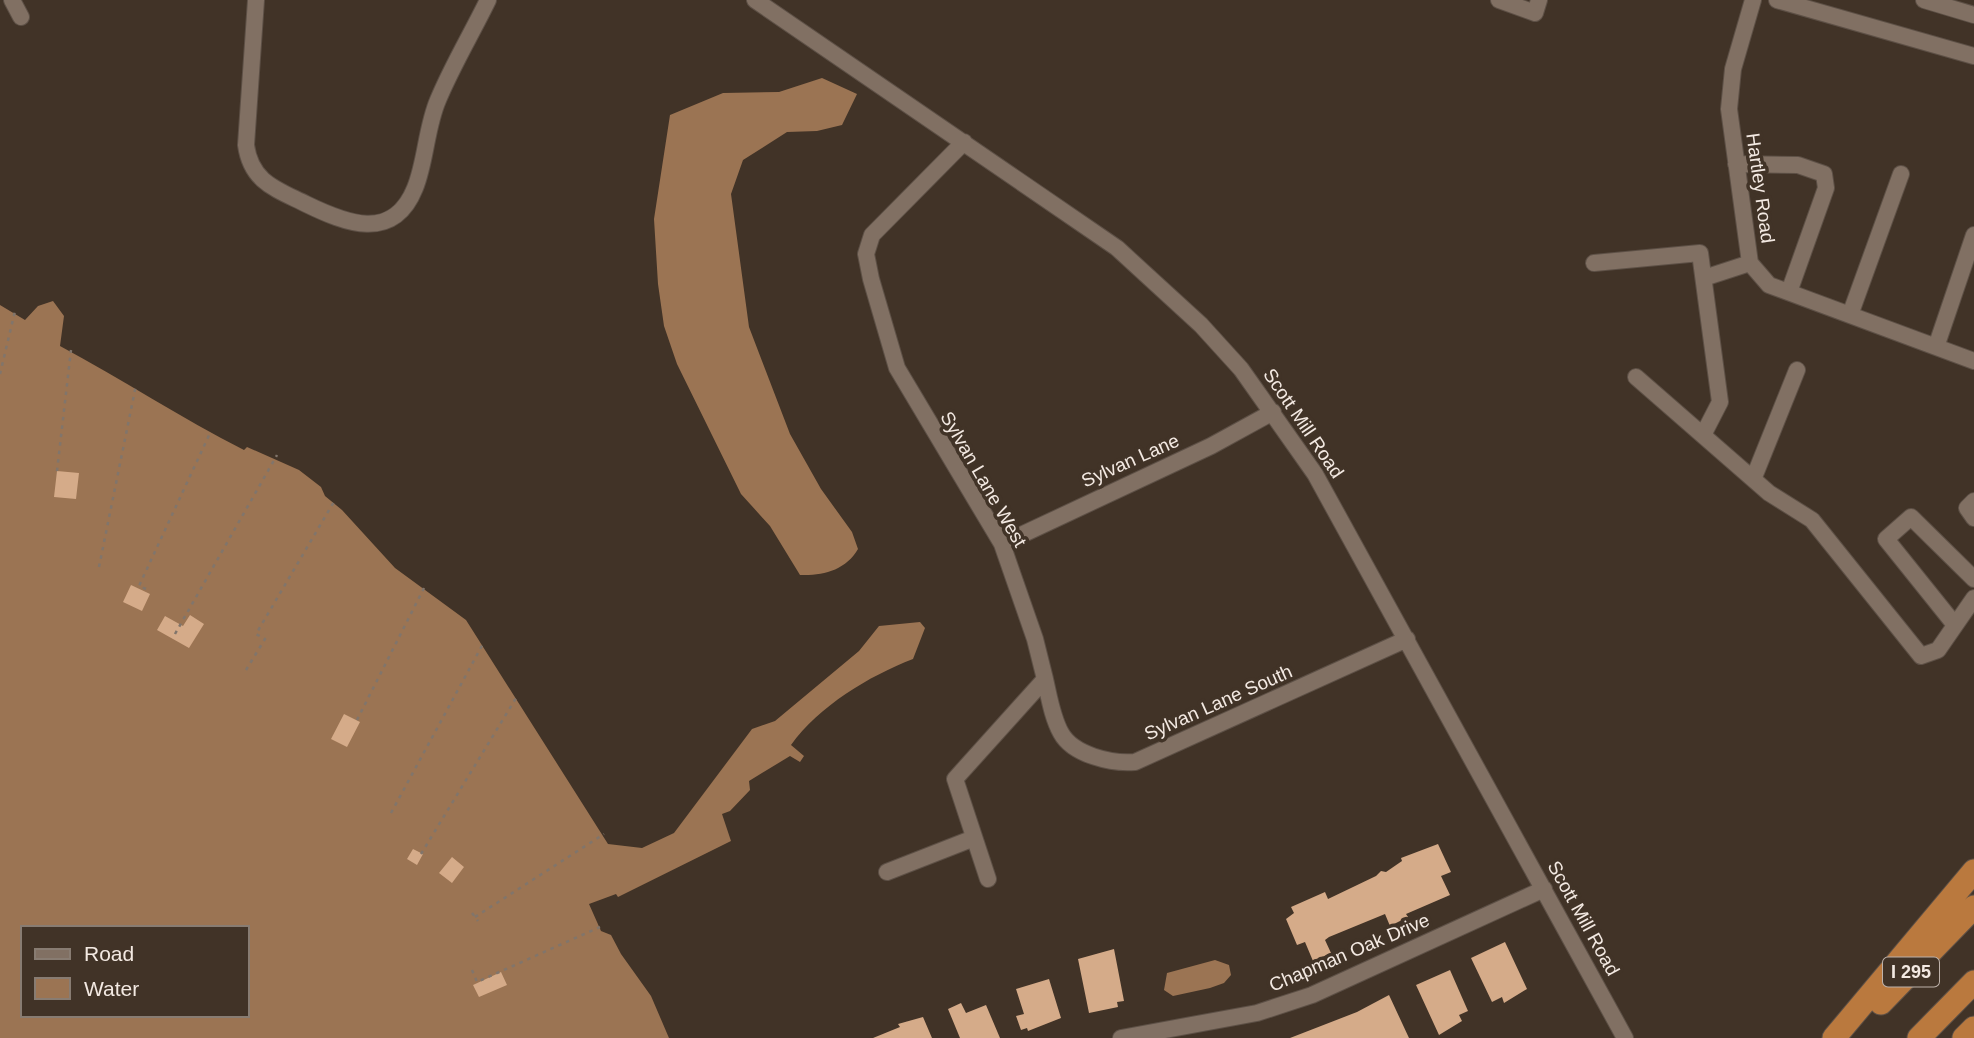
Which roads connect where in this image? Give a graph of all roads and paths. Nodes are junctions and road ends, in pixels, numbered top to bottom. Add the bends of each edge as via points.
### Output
1 (12, 0) edge
2 (256, 0) edge
3 (488, 0) edge
4 (755, 0) edge
5 (1499, 0) edge
6 (1539, 0) edge
7 (1753, 0) edge
8 (1777, 0) edge
9 (1924, 0) edge
10 (1974, 15) edge
11 (21, 17) dead end
12 (1974, 56) edge
13 (964, 142) junction
14 (1737, 164) junction
15 (1901, 174) dead end
16 (1974, 235) edge
17 (1594, 263) dead end
18 (1750, 263) junction
19 (1704, 278) junction
20 (1788, 292) junction
21 (15, 311) dead end
22 (1850, 315) junction
23 (1936, 347) junction
24 (71, 350) dead end
25 (1974, 361) edge
26 (1797, 370) dead end
27 (0, 374) edge
28 (1636, 376) dead end
29 (136, 385) dead end
30 (1273, 412) junction
31 (211, 431) dead end
32 (1703, 435) junction
33 (276, 455) dead end
34 (57, 471) dead end
35 (1754, 477) junction
36 (335, 500) dead end
37 (1002, 544) junction
38 (99, 568) dead end
39 (1974, 579) edge
40 (425, 586) dead end
41 (146, 589) dead end
42 (1974, 598) edge
43 (1955, 625) junction
44 (175, 634) dead end
45 (1407, 639) junction
46 (484, 642) dead end
47 (246, 670) dead end
48 (1045, 679) junction
49 (516, 698) dead end
50 (357, 720) dead end
51 (391, 813) dead end
52 (604, 834) dead end
53 (974, 838) junction
54 (421, 854) dead end
55 (1974, 871) edge
56 (887, 872) dead end
57 (988, 879) dead end
58 (1544, 888) junction
59 (1974, 907) edge
60 (478, 921) dead end
61 (600, 927) dead end
62 (472, 971) dead end
63 (1974, 982) edge
64 (1974, 1028) edge
65 (1121, 1038) edge
66 (1625, 1038) edge
67 (1834, 1038) edge
68 (1847, 1038) edge
69 (1919, 1038) edge
70 (1964, 1038) edge

1 - 11 street
2 - 3 street via 246,145 254,173 262,183 338,219 373,225 391,218 415,188 438,100
4 - 13 street, Scott Mill Road
5 - 6 street via 1535,13
7 - 14 street, Hartley Road via 1730,88
8 - 12 street
9 - 10 street
13 - 30 street, Scott Mill Road via 1117,248 1201,325
13 - 37 street, Sylvan Lane West via 872,235 866,254 897,368
14 - 18 street, Hartley Road
14 - 20 street via 1798,165 1824,174 1826,188
15 - 22 street
16 - 23 street
17 - 19 street via 1700,253
18 - 19 street
18 - 20 street, Hartley Road via 1761,279
19 - 32 street via 1720,402
20 - 22 street, Hartley Road
21 - 27 path
22 - 23 street, Hartley Road
23 - 25 street, Hartley Road
24 - 34 path
26 - 35 street
28 - 32 street
29 - 38 path
30 - 37 street, Sylvan Lane
30 - 45 street, Scott Mill Road via 1315,474
31 - 41 path via 139,586
32 - 35 street
33 - 44 path
35 - 43 street via 1769,493 1812,520 1921,656 1938,650
36 - 47 path via 256,634 265,639
37 - 48 street, Sylvan Lane West
39 - 43 street via 1911,517 1886,539
40 - 50 path
42 - 43 street
45 - 48 street, Sylvan Lane South via 1135,762 1107,760 1073,745 1061,734
45 - 58 street, Scott Mill Road
46 - 51 path
48 - 53 street via 955,779
49 - 54 path
52 - 60 path via 474,915
53 - 56 street
53 - 57 street
55 - 67 highway
58 - 65 street, Chapman Oak Drive via 1312,995 1257,1013
58 - 66 street, Scott Mill Road
59 - 68 highway, I 295
61 - 62 path via 477,982
63 - 69 highway
64 - 70 highway

